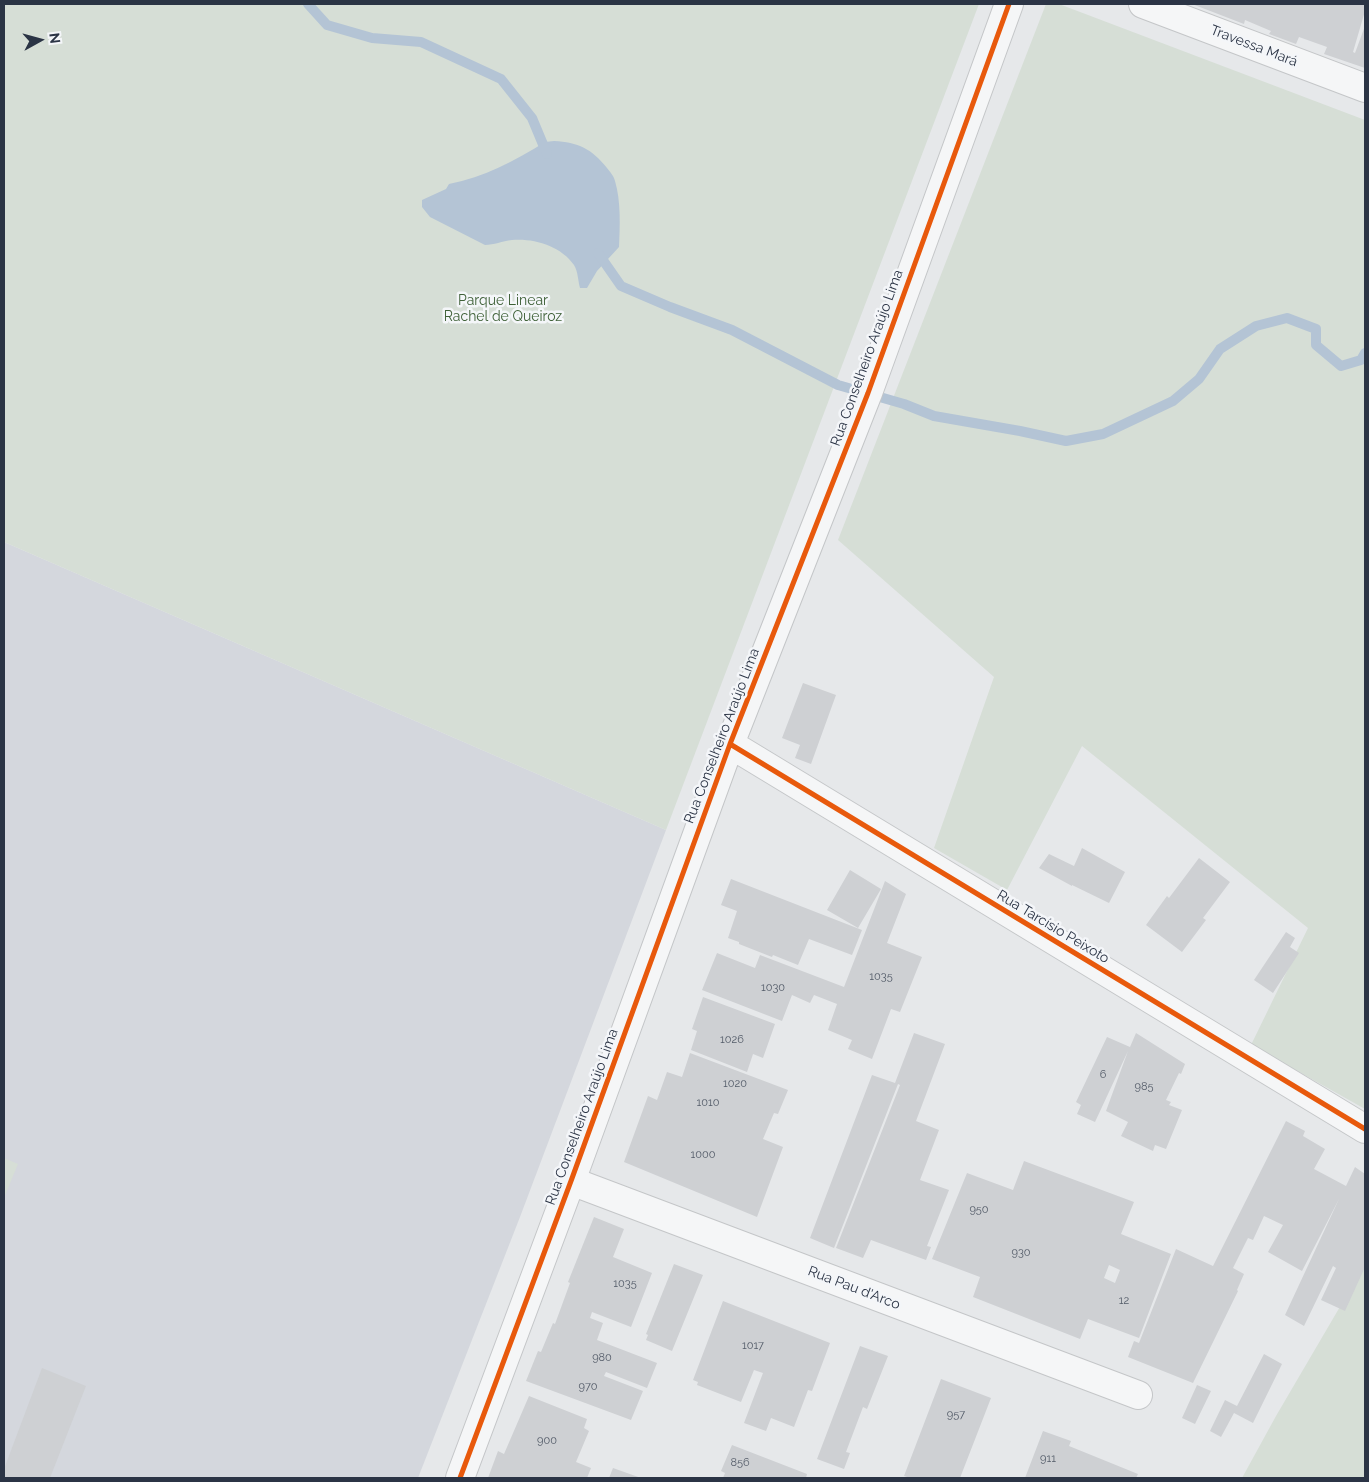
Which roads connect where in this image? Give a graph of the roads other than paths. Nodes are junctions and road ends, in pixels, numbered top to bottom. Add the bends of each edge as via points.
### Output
1 (1009, 4) edge
2 (1143, 4) edge
3 (1365, 88) edge
4 (730, 744) junction
5 (1365, 1129) edge
6 (571, 1181) junction
7 (1138, 1395) dead end
8 (460, 1478) edge

1 - 4 street, Rua Conselheiro Araújo Lima via 868,393
2 - 3 street, Travessa Mará
4 - 5 street, Rua Tarcísio Peixoto
4 - 6 street, Rua Conselheiro Araújo Lima
6 - 7 street, Rua Pau d'Arco
6 - 8 street, Rua Conselheiro Araújo Lima

